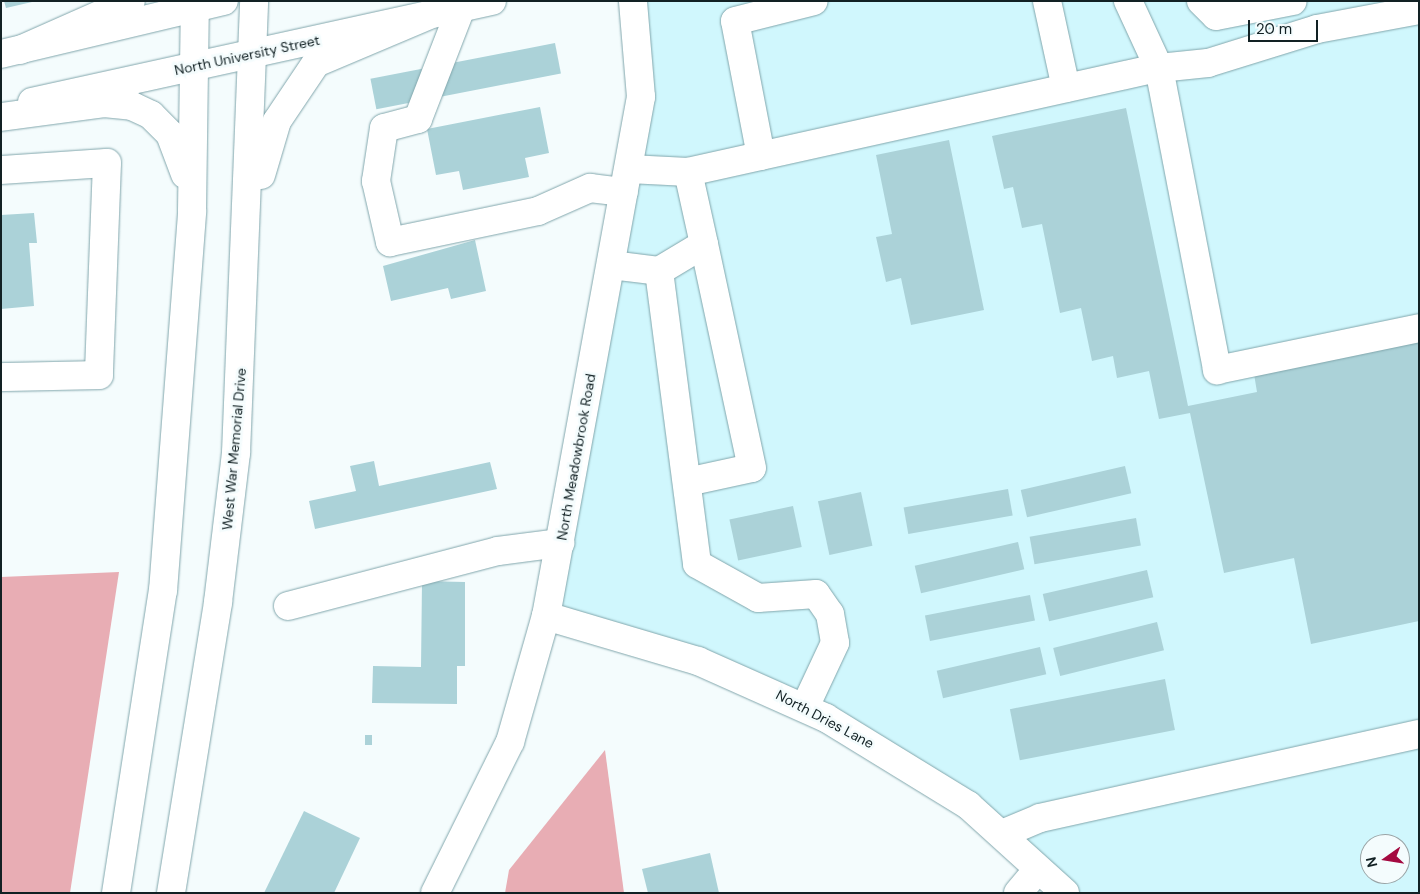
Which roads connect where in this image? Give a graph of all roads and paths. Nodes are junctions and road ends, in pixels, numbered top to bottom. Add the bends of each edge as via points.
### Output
1 (132, 1) edge
2 (224, 1) edge
3 (254, 1) edge
4 (492, 1) edge
5 (633, 1) edge
6 (814, 1) edge
7 (1047, 1) edge
8 (1128, 1) edge
9 (1293, 1) edge
10 (195, 4) edge
11 (1264, 4) edge
12 (461, 8) junction
13 (1209, 9) edge
14 (1419, 10) edge
15 (427, 16) junction
16 (10, 52) edge
17 (253, 54) junction
18 (1225, 57) junction
19 (194, 67) junction
20 (1159, 68) junction
21 (1066, 88) junction
22 (1, 108) edge
23 (1, 117) edge
24 (761, 156) junction
25 (1, 170) edge
26 (688, 172) junction
27 (627, 180) junction
28 (192, 210) junction
29 (704, 244) junction
30 (611, 265) junction
31 (660, 271) junction
32 (1419, 328) edge
33 (1, 377) edge
34 (239, 418) junction
35 (687, 482) junction
36 (560, 543) junction
37 (288, 606) dead end
38 (546, 616) junction
39 (805, 707) junction
40 (1419, 734) edge
41 (1002, 834) junction
42 (1038, 868) junction
43 (116, 893) edge
44 (171, 893) edge
45 (435, 893) edge
46 (1018, 893) edge
47 (1065, 893) edge

1 - 16 main road
2 - 10 main road
3 - 17 main road, West War Memorial Drive
4 - 12 main road, North University Street
5 - 27 main road, North Meadowbrook Road via 641,84
6 - 24 main road via 735,21
7 - 21 main road
8 - 20 main road
9 - 11 main road
10 - 16 main road
10 - 19 main road
11 - 13 main road
12 - 15 main road, North University Street
12 - 27 main road via 418,119 384,128 376,181 390,242 538,211 590,188
13 - 18 main road
14 - 18 main road via 1318,29
15 - 17 main road, North University Street
15 - 34 main road via 322,58 305,75 277,121 262,166
17 - 19 main road, North University Street
17 - 34 main road, West War Memorial Drive
18 - 20 main road
19 - 22 main road, North University Street
19 - 28 main road
20 - 21 main road
20 - 32 main road via 1217,370
21 - 24 main road
23 - 28 main road via 104,103 145,111 166,129 178,148
24 - 26 main road
25 - 33 main road via 107,162 99,375
26 - 27 main road
26 - 29 main road
27 - 30 main road, North Meadowbrook Road
28 - 43 main road via 163,591
29 - 31 main road
29 - 35 main road via 752,468
30 - 31 main road
30 - 36 main road, North Meadowbrook Road
31 - 35 main road
34 - 44 main road, West War Memorial Drive via 219,593
35 - 39 main road via 697,564 758,598 816,594 830,614 835,643
36 - 37 main road via 498,551
36 - 38 main road, North Meadowbrook Road
38 - 39 main road, North Dries Lane via 698,661
38 - 45 main road, North Meadowbrook Road via 510,742
39 - 41 main road, North Dries Lane via 931,780
40 - 41 main road via 1040,818
41 - 42 main road, North Dries Lane
42 - 46 main road
42 - 47 main road, North Dries Lane

